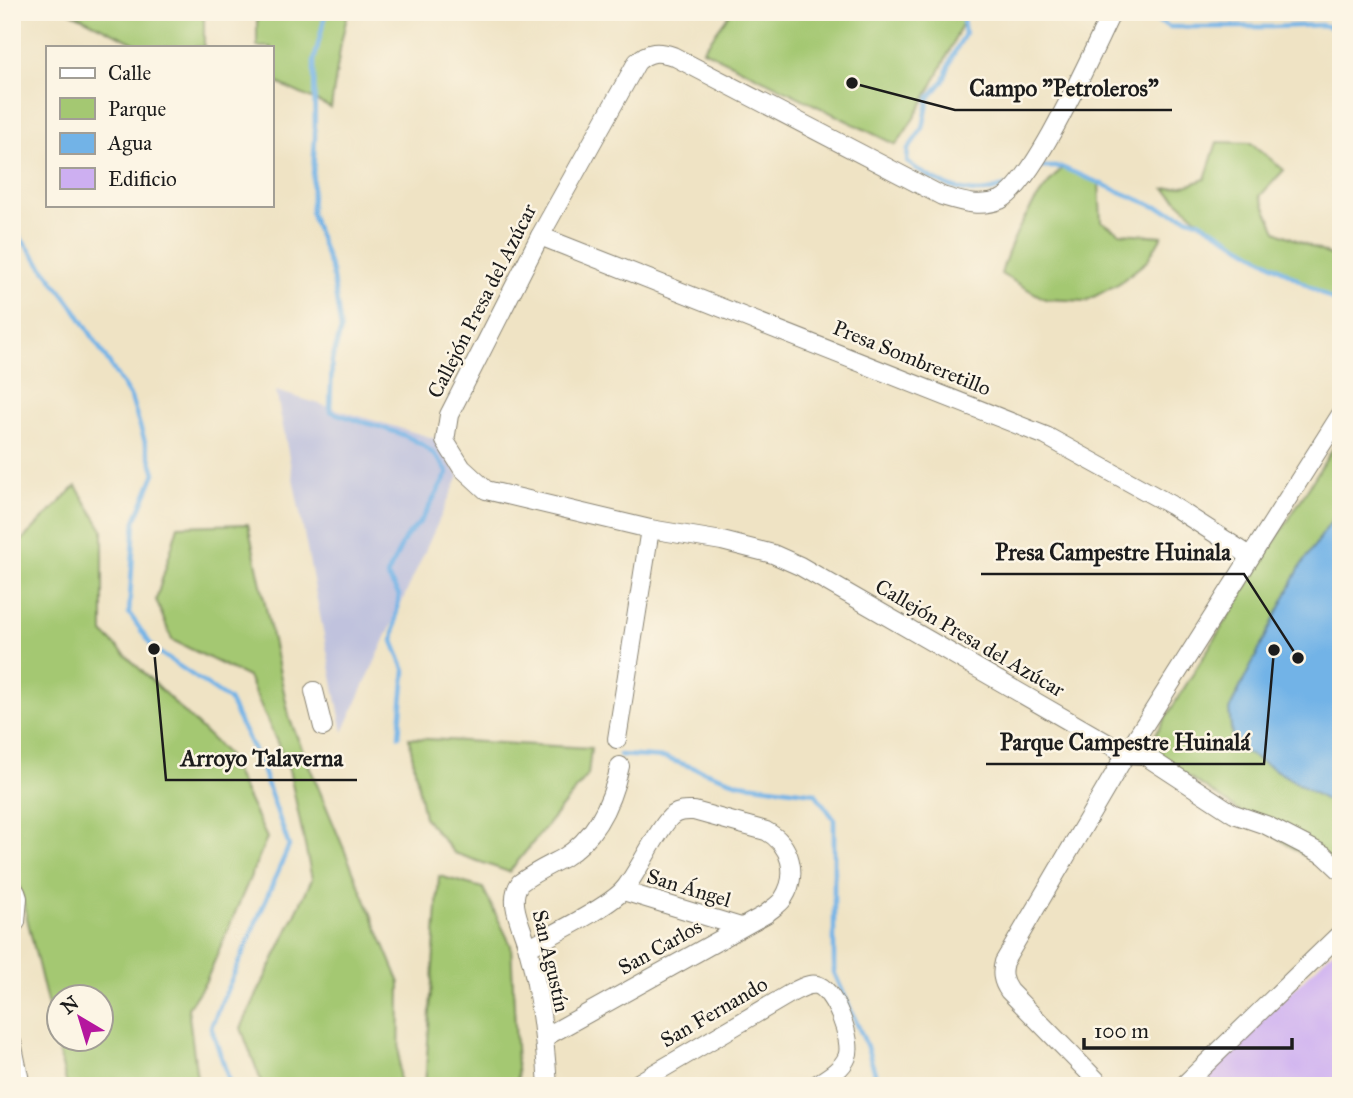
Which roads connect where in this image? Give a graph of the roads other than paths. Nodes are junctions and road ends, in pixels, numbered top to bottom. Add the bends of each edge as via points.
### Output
1 (1112, 12) edge
2 (540, 236) junction
3 (1341, 414) edge
4 (650, 528) junction
5 (1250, 556) junction
6 (314, 691) dead end
7 (323, 727) dead end
8 (617, 739) dead end
9 (1126, 754) junction
10 (620, 766) dead end
11 (1341, 871) edge
12 (12, 890) edge
13 (623, 891) junction
14 (12, 926) edge
15 (741, 927) junction
16 (1341, 933) edge
17 (528, 948) junction
18 (545, 1037) junction
19 (12, 1042) edge
20 (20, 1086) edge
21 (548, 1086) edge
22 (633, 1086) edge
23 (814, 1086) edge
24 (1102, 1086) edge
25 (1184, 1086) edge

1 - 2 street, Callejón Presa del Azúcar via 1039,156 1018,186 998,200 969,205 942,196 673,56 657,52 637,62
2 - 4 street, Callejón Presa del Azúcar via 449,415 445,441 462,468 486,489
2 - 5 street, Presa Sombreretillo via 1046,436 1171,505
3 - 5 street
4 - 8 street
4 - 9 street, Callejón Presa del Azúcar via 723,541 800,566
5 - 9 street
6 - 7 street
9 - 11 street, Callejón Presa del Azúcar via 1144,755 1234,814 1284,833 1324,855
9 - 24 street via 1011,947 1001,972 1009,991
10 - 17 street, San Agustín via 603,817 585,839 515,889 513,900
12 - 14 street via 18,898
13 - 15 street, San Ángel
13 - 15 street, San Carlos via 665,823 683,810 766,831 777,836 786,849 792,872 789,887 782,901
13 - 17 street
15 - 18 street, San Carlos
16 - 25 street
17 - 18 street, San Agustín
18 - 21 street, San Agustín
19 - 20 street
22 - 23 street, San Fernando via 811,984 828,992 850,1045 847,1059

